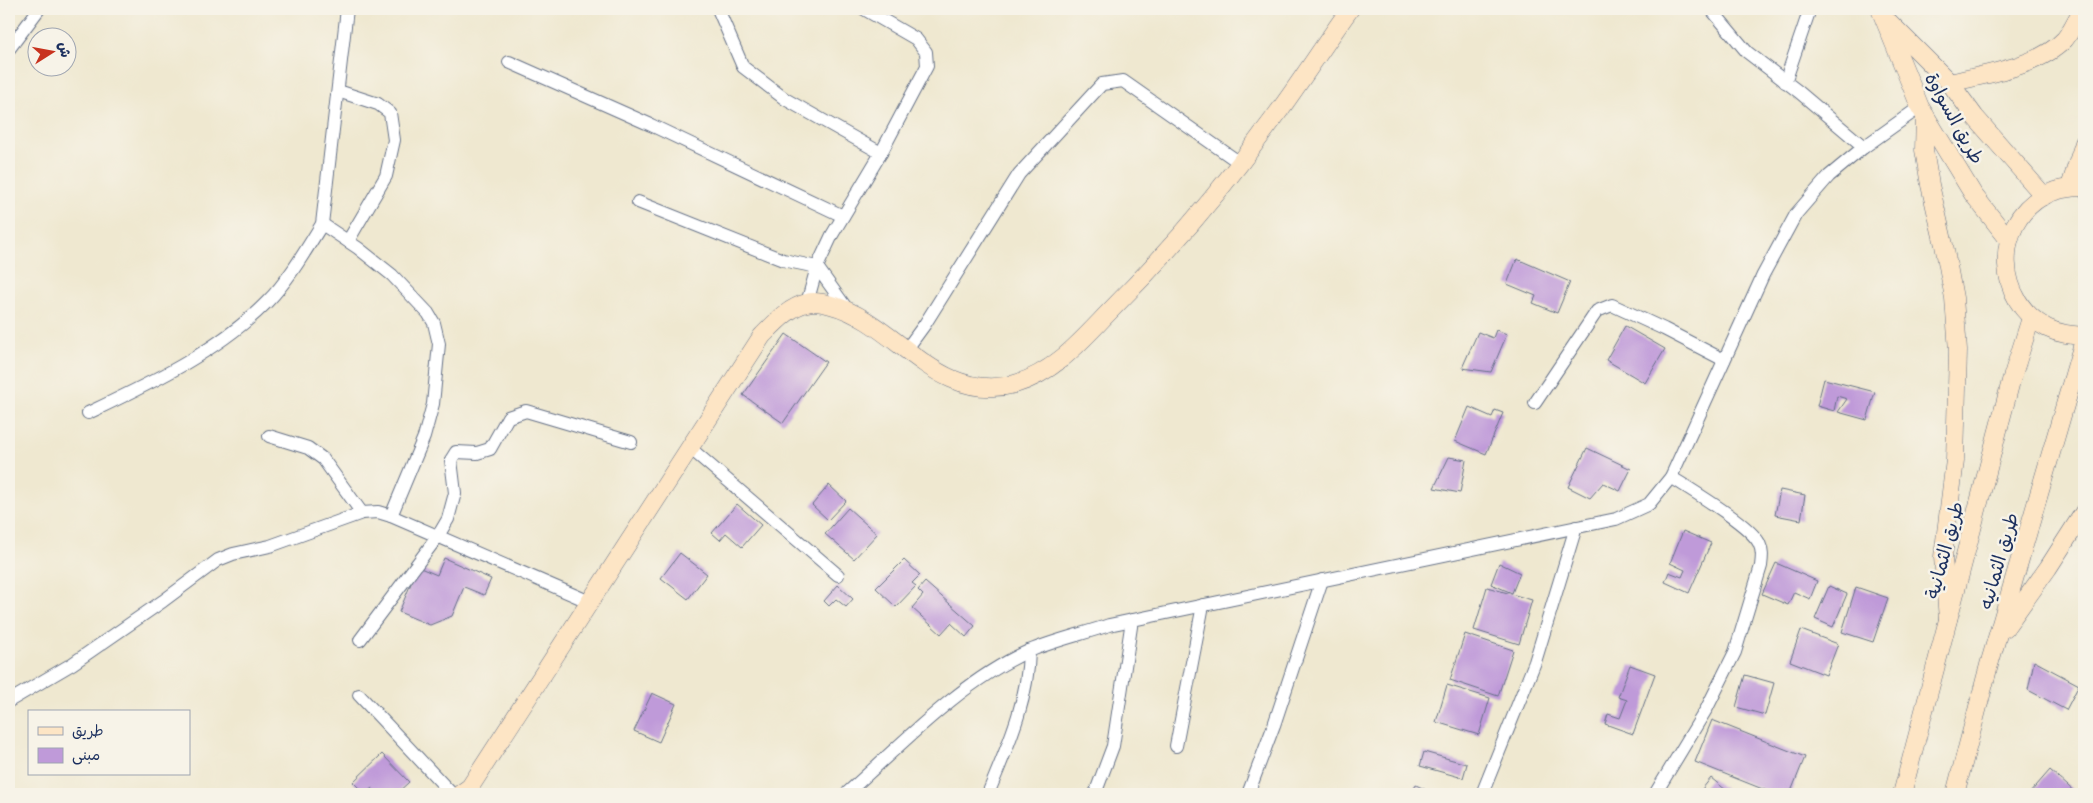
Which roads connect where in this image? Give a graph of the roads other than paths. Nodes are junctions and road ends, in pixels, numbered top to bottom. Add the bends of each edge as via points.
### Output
1 (39, 9) edge
2 (347, 9) edge
3 (718, 9) edge
4 (866, 9) edge
5 (1350, 9) edge
6 (1712, 9) edge
7 (1810, 9) edge
8 (2083, 9) edge
9 (1882, 12) edge
10 (9, 49) edge
11 (509, 62) dead end
12 (1785, 82) junction
13 (1950, 83) junction
14 (338, 92) junction
15 (1922, 111) junction
16 (2084, 143) edge
17 (1864, 147) junction
18 (881, 153) junction
19 (1240, 163) junction
20 (2077, 187) edge
21 (2044, 196) junction
22 (638, 202) dead end
23 (843, 216) junction
24 (322, 224) junction
25 (2009, 240) junction
26 (348, 241) junction
27 (817, 267) junction
28 (807, 303) junction
29 (847, 309) junction
30 (2031, 318) junction
31 (2084, 338) edge
32 (906, 350) junction
33 (1724, 360) junction
34 (1535, 404) dead end
35 (88, 413) dead end
36 (269, 436) dead end
37 (632, 442) dead end
38 (690, 448) junction
39 (1671, 477) junction
40 (2084, 512) edge
41 (362, 513) junction
42 (391, 516) junction
43 (1576, 527) junction
44 (438, 536) junction
45 (838, 575) dead end
46 (1322, 580) junction
47 (590, 602) junction
48 (1203, 605) junction
49 (1948, 619) junction
50 (1132, 620) junction
51 (1998, 639) junction
52 (360, 640) dead end
53 (1029, 652) junction
54 (359, 695) dead end
55 (9, 701) edge
56 (1176, 746) dead end
57 (470, 792) edge
58 (452, 794) edge
59 (846, 794) edge
60 (988, 794) edge
61 (1095, 794) edge
62 (1248, 794) edge
63 (1482, 794) edge
64 (1655, 794) edge
65 (1902, 794) edge
66 (1954, 794) edge

1 - 10 street
2 - 14 street
3 - 18 street via 743,67 785,99
4 - 18 street via 916,39 926,52 927,66 920,82
5 - 19 street
6 - 12 street via 1747,52
7 - 12 street
8 - 13 street via 2064,39 2046,52 2019,66
9 - 13 street
9 - 15 street, طريق السواوة
11 - 23 street
12 - 17 street
13 - 21 street via 1975,117
14 - 24 street
14 - 26 street via 378,104 390,114 394,140 386,176
15 - 17 street
15 - 25 street, طريق السواوة via 1973,194
15 - 49 street via 1924,150 1954,298 1958,352 1955,460 1943,558
16 - 20 street
17 - 33 street via 1829,176 1796,214 1763,275
18 - 23 street
19 - 32 street via 1144,277 1056,364 1039,375 1000,388 979,387 940,374
19 - 32 street via 1124,81 1102,84 1018,174 978,242
20 - 21 street
21 - 25 street via 2017,222
22 - 27 street via 783,260
23 - 27 street
24 - 26 street
24 - 35 street via 268,302 237,328 142,387
25 - 30 street via 2006,261 2009,282 2017,302
26 - 42 street via 392,275 428,313 434,323 438,344 433,404 424,437
27 - 28 street
27 - 29 street
28 - 29 street via 826,303
28 - 38 street via 782,316 762,336
29 - 32 street
30 - 31 street via 2066,335
30 - 49 street, طريق الثمانية via 2011,381
31 - 51 street, طريق الثمانيه
33 - 34 street via 1612,305 1597,311
33 - 39 street
36 - 41 street via 308,448 323,459
37 - 44 street via 526,412 508,417 490,449 478,453 456,452 451,460 455,493 448,519
38 - 45 street
38 - 47 street
39 - 43 street via 1649,504 1616,519
39 - 64 street via 1749,531 1763,552 1762,566 1735,652 1708,708
40 - 51 street
41 - 42 street via 378,512
41 - 55 street via 270,546 218,560 72,664
42 - 44 street
43 - 46 street
43 - 63 street via 1535,662
44 - 47 street
44 - 52 street
46 - 48 street
46 - 62 street
47 - 57 street
48 - 50 street
48 - 56 street
49 - 65 street, طريق الثمانية
50 - 53 street
50 - 61 street via 1113,746
51 - 66 street, طريق الثمانيه
53 - 59 street via 968,688
53 - 60 street via 1028,675 1018,720
54 - 58 street

